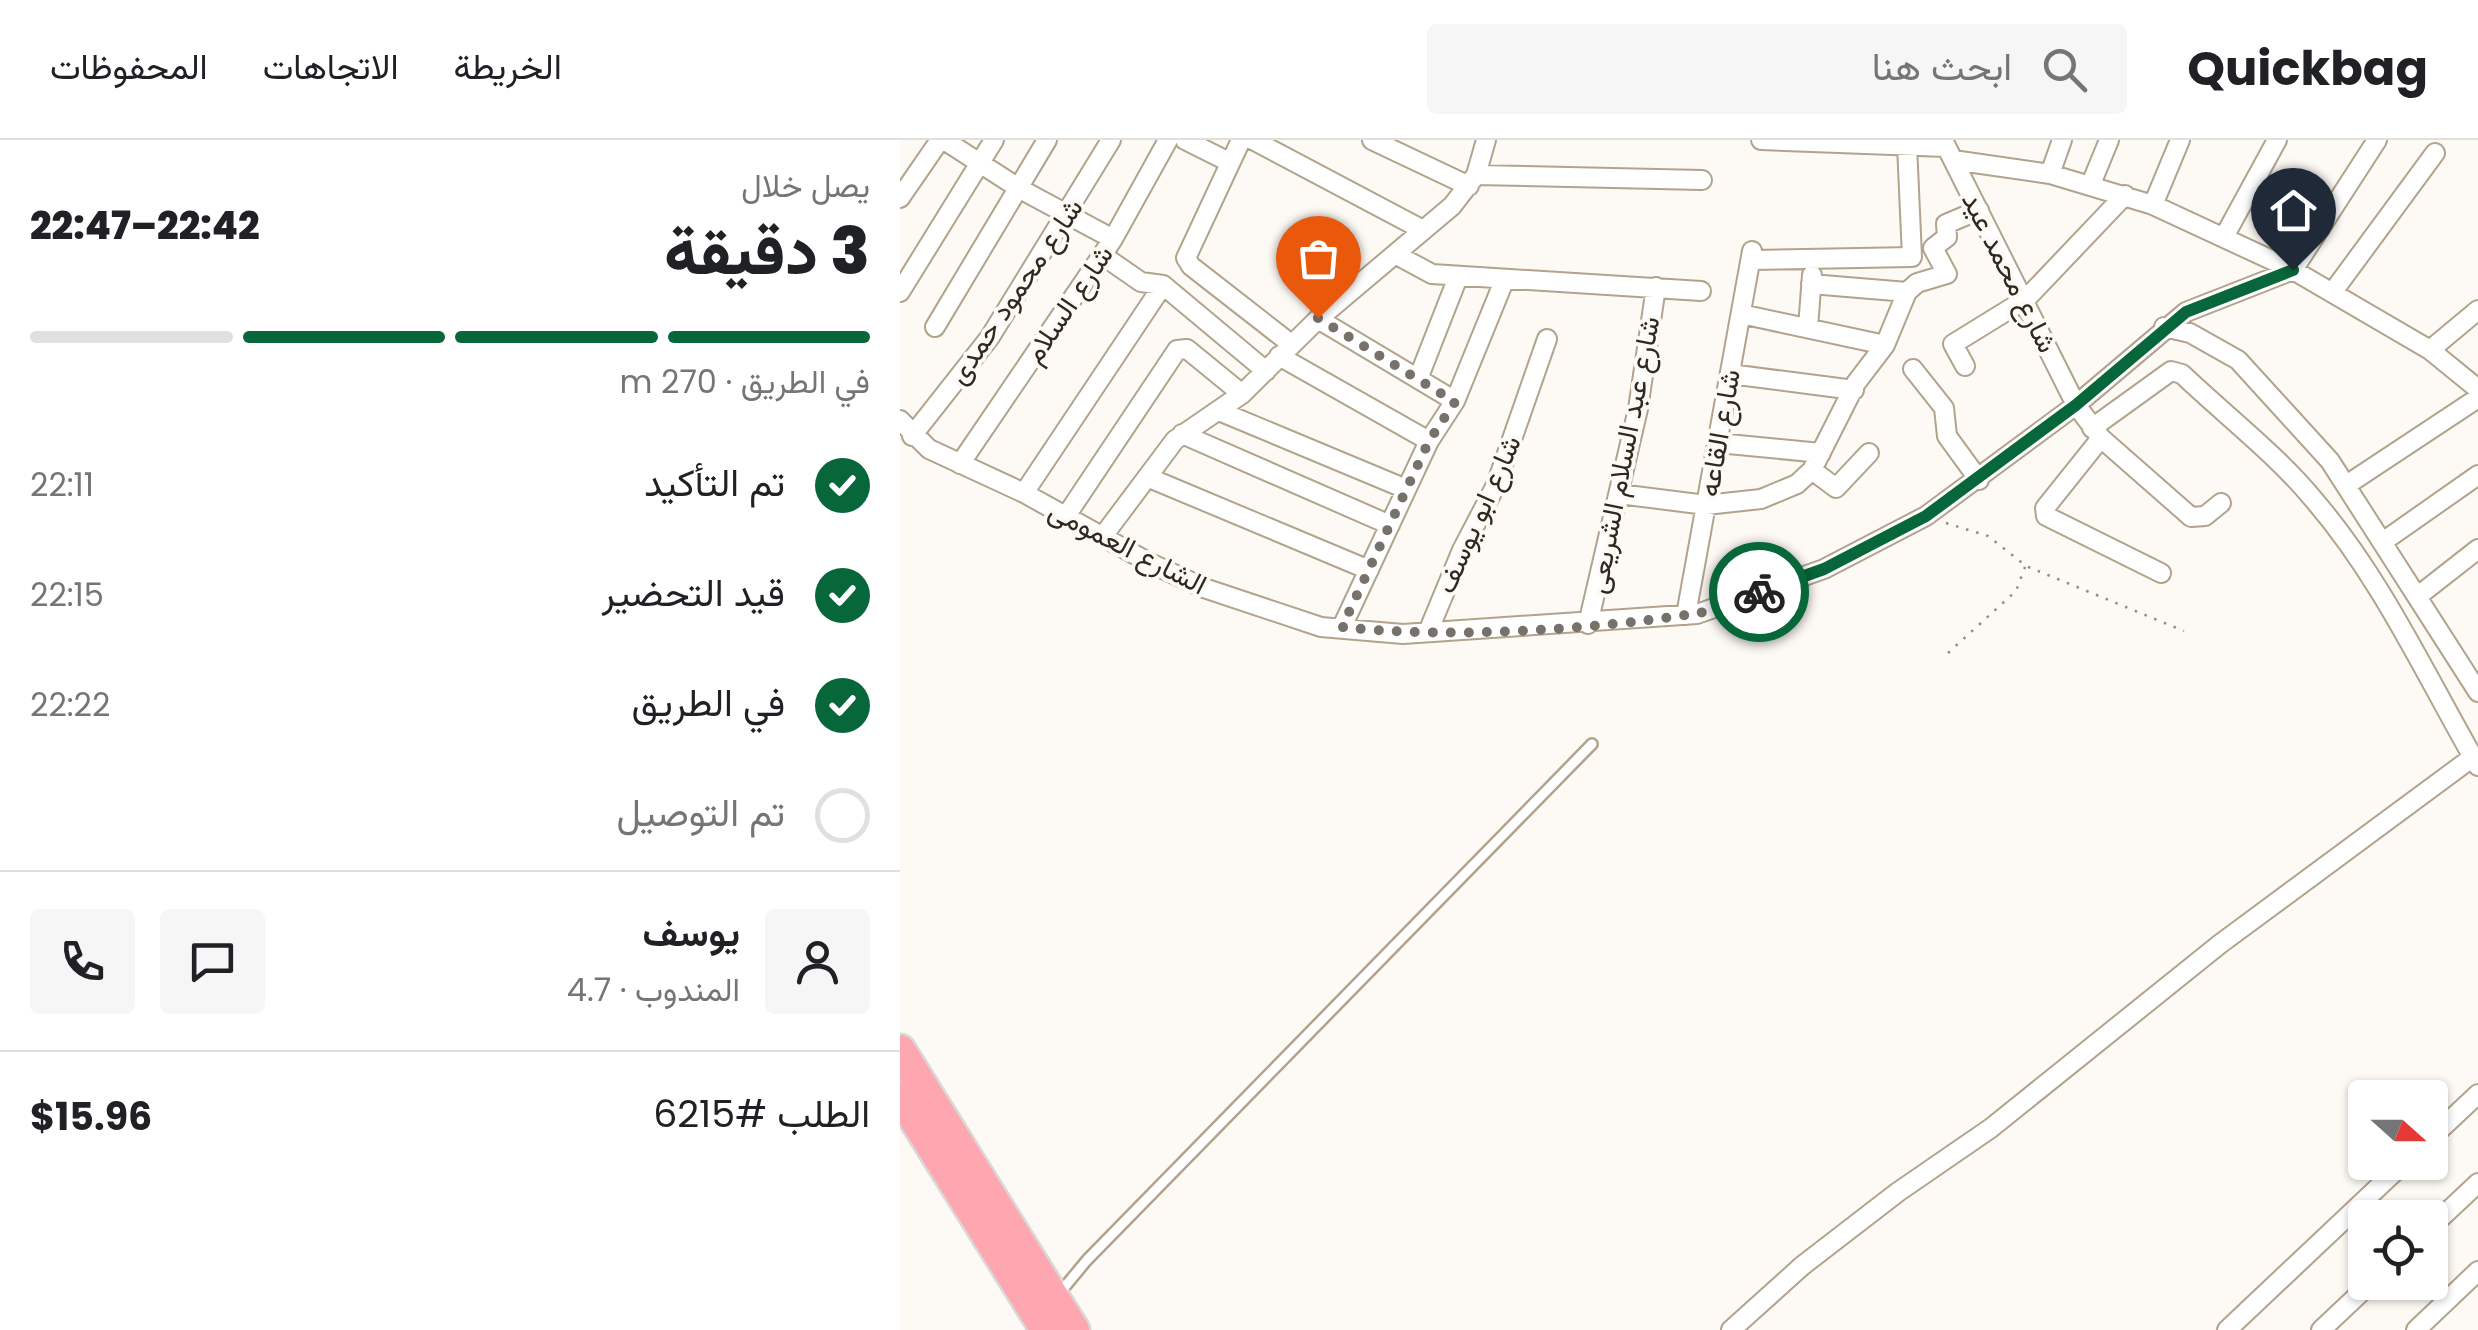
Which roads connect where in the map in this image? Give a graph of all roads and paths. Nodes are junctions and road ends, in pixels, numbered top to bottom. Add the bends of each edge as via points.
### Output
1 (942, 140) edge
2 (994, 140) edge
3 (1047, 140) edge
4 (1110, 140) edge
5 (1168, 140) edge
6 (1186, 140) edge
7 (1241, 140) edge
8 (1253, 140) edge
9 (1372, 140) edge
10 (1486, 140) edge
11 (1761, 140) edge
12 (2062, 140) edge
13 (2109, 140) edge
14 (2180, 140) edge
15 (2277, 140) edge
16 (2377, 140) edge
17 (1906, 145) junction
18 (1947, 149) edge
19 (2436, 152) dead end
20 (1229, 162) junction
21 (981, 165) junction
22 (2050, 174) junction
23 (1472, 180) junction
24 (1702, 180) dead end
25 (2091, 184) junction
26 (1020, 189) junction
27 (2126, 195) junction
28 (900, 198) edge
29 (2153, 205) junction
30 (1979, 210) junction
31 (1067, 216) junction
32 (1423, 230) junction
33 (2224, 237) junction
34 (1107, 247) junction
35 (1395, 254) junction
36 (1813, 259) junction
37 (2293, 270) junction
38 (1458, 277) junction
39 (1504, 281) junction
40 (1811, 284) junction
41 (1163, 285) junction
42 (1656, 287) junction
43 (1701, 291) dead end
44 (900, 292) edge
45 (1907, 292) junction
46 (2332, 293) junction
47 (2026, 299) junction
48 (2478, 310) edge
49 (1741, 314) junction
50 (1318, 318) junction
51 (2164, 326) junction
52 (935, 327) dead end
53 (1808, 328) junction
54 (1547, 339) dead end
55 (1886, 345) junction
56 (1285, 350) junction
57 (2430, 350) junction
58 (1965, 366) dead end
59 (1913, 369) dead end
60 (2471, 369) edge
61 (1266, 371) junction
62 (1730, 374) junction
63 (1418, 379) junction
64 (2478, 389) edge
65 (1854, 390) junction
66 (1242, 394) junction
67 (2478, 398) edge
68 (1455, 402) junction
69 (2076, 405) junction
70 (1220, 412) junction
71 (904, 427) edge
72 (2096, 433) junction
73 (1182, 434) junction
74 (1429, 441) junction
75 (1718, 443) junction
76 (1821, 452) junction
77 (1869, 454) dead end
78 (960, 464) junction
79 (1812, 470) junction
80 (2478, 475) edge
81 (1147, 477) junction
82 (1979, 480) junction
83 (2348, 484) junction
84 (1406, 489) junction
85 (1024, 493) junction
86 (1619, 494) junction
87 (2221, 503) dead end
88 (1706, 505) junction
89 (1066, 516) junction
90 (1926, 516) junction
91 (1390, 525) junction
92 (1103, 536) junction
93 (2384, 542) junction
94 (2478, 549) edge
95 (2026, 566) junction
96 (1369, 570) junction
97 (2162, 573) dead end
98 (2418, 596) junction
99 (1686, 615) junction
100 (1588, 624) junction
101 (1342, 627) junction
102 (2184, 631) dead end
103 (1428, 632) junction
104 (1948, 654) dead end
105 (2478, 692) edge
106 (1592, 744) dead end
107 (2475, 762) edge
108 (900, 1050) edge
109 (2478, 1094) edge
110 (900, 1096) edge
111 (2448, 1122) edge
112 (2386, 1180) edge
113 (2478, 1183) edge
114 (2448, 1211) edge
115 (2478, 1271) edge
116 (1055, 1299) junction
117 (2353, 1300) edge
118 (1046, 1330) edge
119 (1074, 1330) edge
120 (1730, 1330) edge
121 (2226, 1330) edge
122 (2322, 1330) edge
123 (2416, 1330) edge

1 - 21 street
1 - 28 street
2 - 21 street
3 - 26 street
4 - 31 street, شارع محمود حمدى
5 - 34 street, شارع السلام
6 - 20 street
7 - 20 street
8 - 32 street
9 - 23 street
10 - 23 street
11 - 17 street
12 - 22 street
13 - 25 street
14 - 29 street
15 - 33 street
16 - 37 street
17 - 18 street
17 - 36 street via 1912,257
18 - 22 street
18 - 30 street, شارع محمد عيد
19 - 46 street
20 - 56 street via 1186,258
21 - 26 street
21 - 44 street
22 - 25 street
23 - 24 street
23 - 32 street
25 - 27 street
26 - 31 street
26 - 52 street
27 - 29 street
27 - 47 street
29 - 33 street
30 - 45 street via 1948,222 1948,237 1934,246 1948,274
30 - 47 street, شارع محمد عيد
31 - 34 street
31 - 71 street, شارع محمود حمدى via 990,337
32 - 35 street
33 - 37 street
34 - 41 street via 1141,282
34 - 78 street, شارع السلام
35 - 38 street via 1424,272
35 - 50 street
36 - 40 street
36 - 49 street, شارع القاعه via 1752,256
37 - 46 street
37 - 51 street, الشارع العمومى via 2209,300
38 - 39 street
38 - 63 street
39 - 42 street
39 - 68 street
40 - 45 street
40 - 53 street
41 - 61 street
41 - 85 street
42 - 43 street
42 - 86 street, شارع عبد السلام الشريعى
45 - 55 street
46 - 57 street
47 - 58 street via 1952,344
47 - 69 street, شارع محمد عيد
48 - 57 street
49 - 53 street
49 - 62 street, شارع القاعه
50 - 56 street
50 - 63 street
51 - 69 street, الشارع العمومى
51 - 83 street via 2238,360
53 - 55 street
54 - 103 street, شارع ابو يوسف via 1502,472
55 - 65 street
56 - 61 street
56 - 74 street
57 - 60 street
59 - 82 street via 1944,408 1947,436
60 - 64 street
61 - 66 street
62 - 65 street
62 - 75 street, شارع القاعه
63 - 68 street
65 - 76 street
66 - 70 street
66 - 89 street via 1187,348 1177,350
67 - 83 street
68 - 74 street
69 - 72 street, شارع محمد عيد
69 - 82 street, الشارع العمومى
70 - 73 street
70 - 84 street
71 - 78 street, الشارع العمومى
72 - 87 street, شارع محمد عيد via 2191,517 2206,516
72 - 97 street via 2046,516
72 - 107 street via 2171,371 2182,374 2312,496 2345,538
73 - 81 street
73 - 91 street
74 - 84 street
75 - 76 street
75 - 88 street, شارع القاعه
76 - 79 street
77 - 79 street via 1837,488
78 - 85 street, الشارع العمومى
79 - 88 street via 1780,494
80 - 93 street
81 - 92 street
81 - 96 street
82 - 90 street, الشارع العمومى
83 - 93 street
84 - 91 street
85 - 89 street, الشارع العمومى
86 - 88 street
86 - 100 street, شارع عبد السلام الشريعى
88 - 99 street, شارع القاعه
89 - 92 street, الشارع العمومى
90 - 95 path via 1988,536
90 - 99 street, الشارع العمومى via 1824,569
91 - 96 street
92 - 101 street, الشارع العمومى via 1204,588 1320,626
93 - 98 street
94 - 98 street
95 - 102 path
95 - 104 path via 2016,591
96 - 101 street
98 - 105 street
99 - 100 street, الشارع العمومى
100 - 103 street, الشارع العمومى
101 - 103 street, الشارع العمومى
106 - 116 lane
107 - 120 street via 2220,944 1992,1128 1802,1266
108 - 116 main road
109 - 111 street
110 - 118 main road
112 - 121 street
113 - 114 street
115 - 123 street
116 - 119 main road
117 - 122 street

